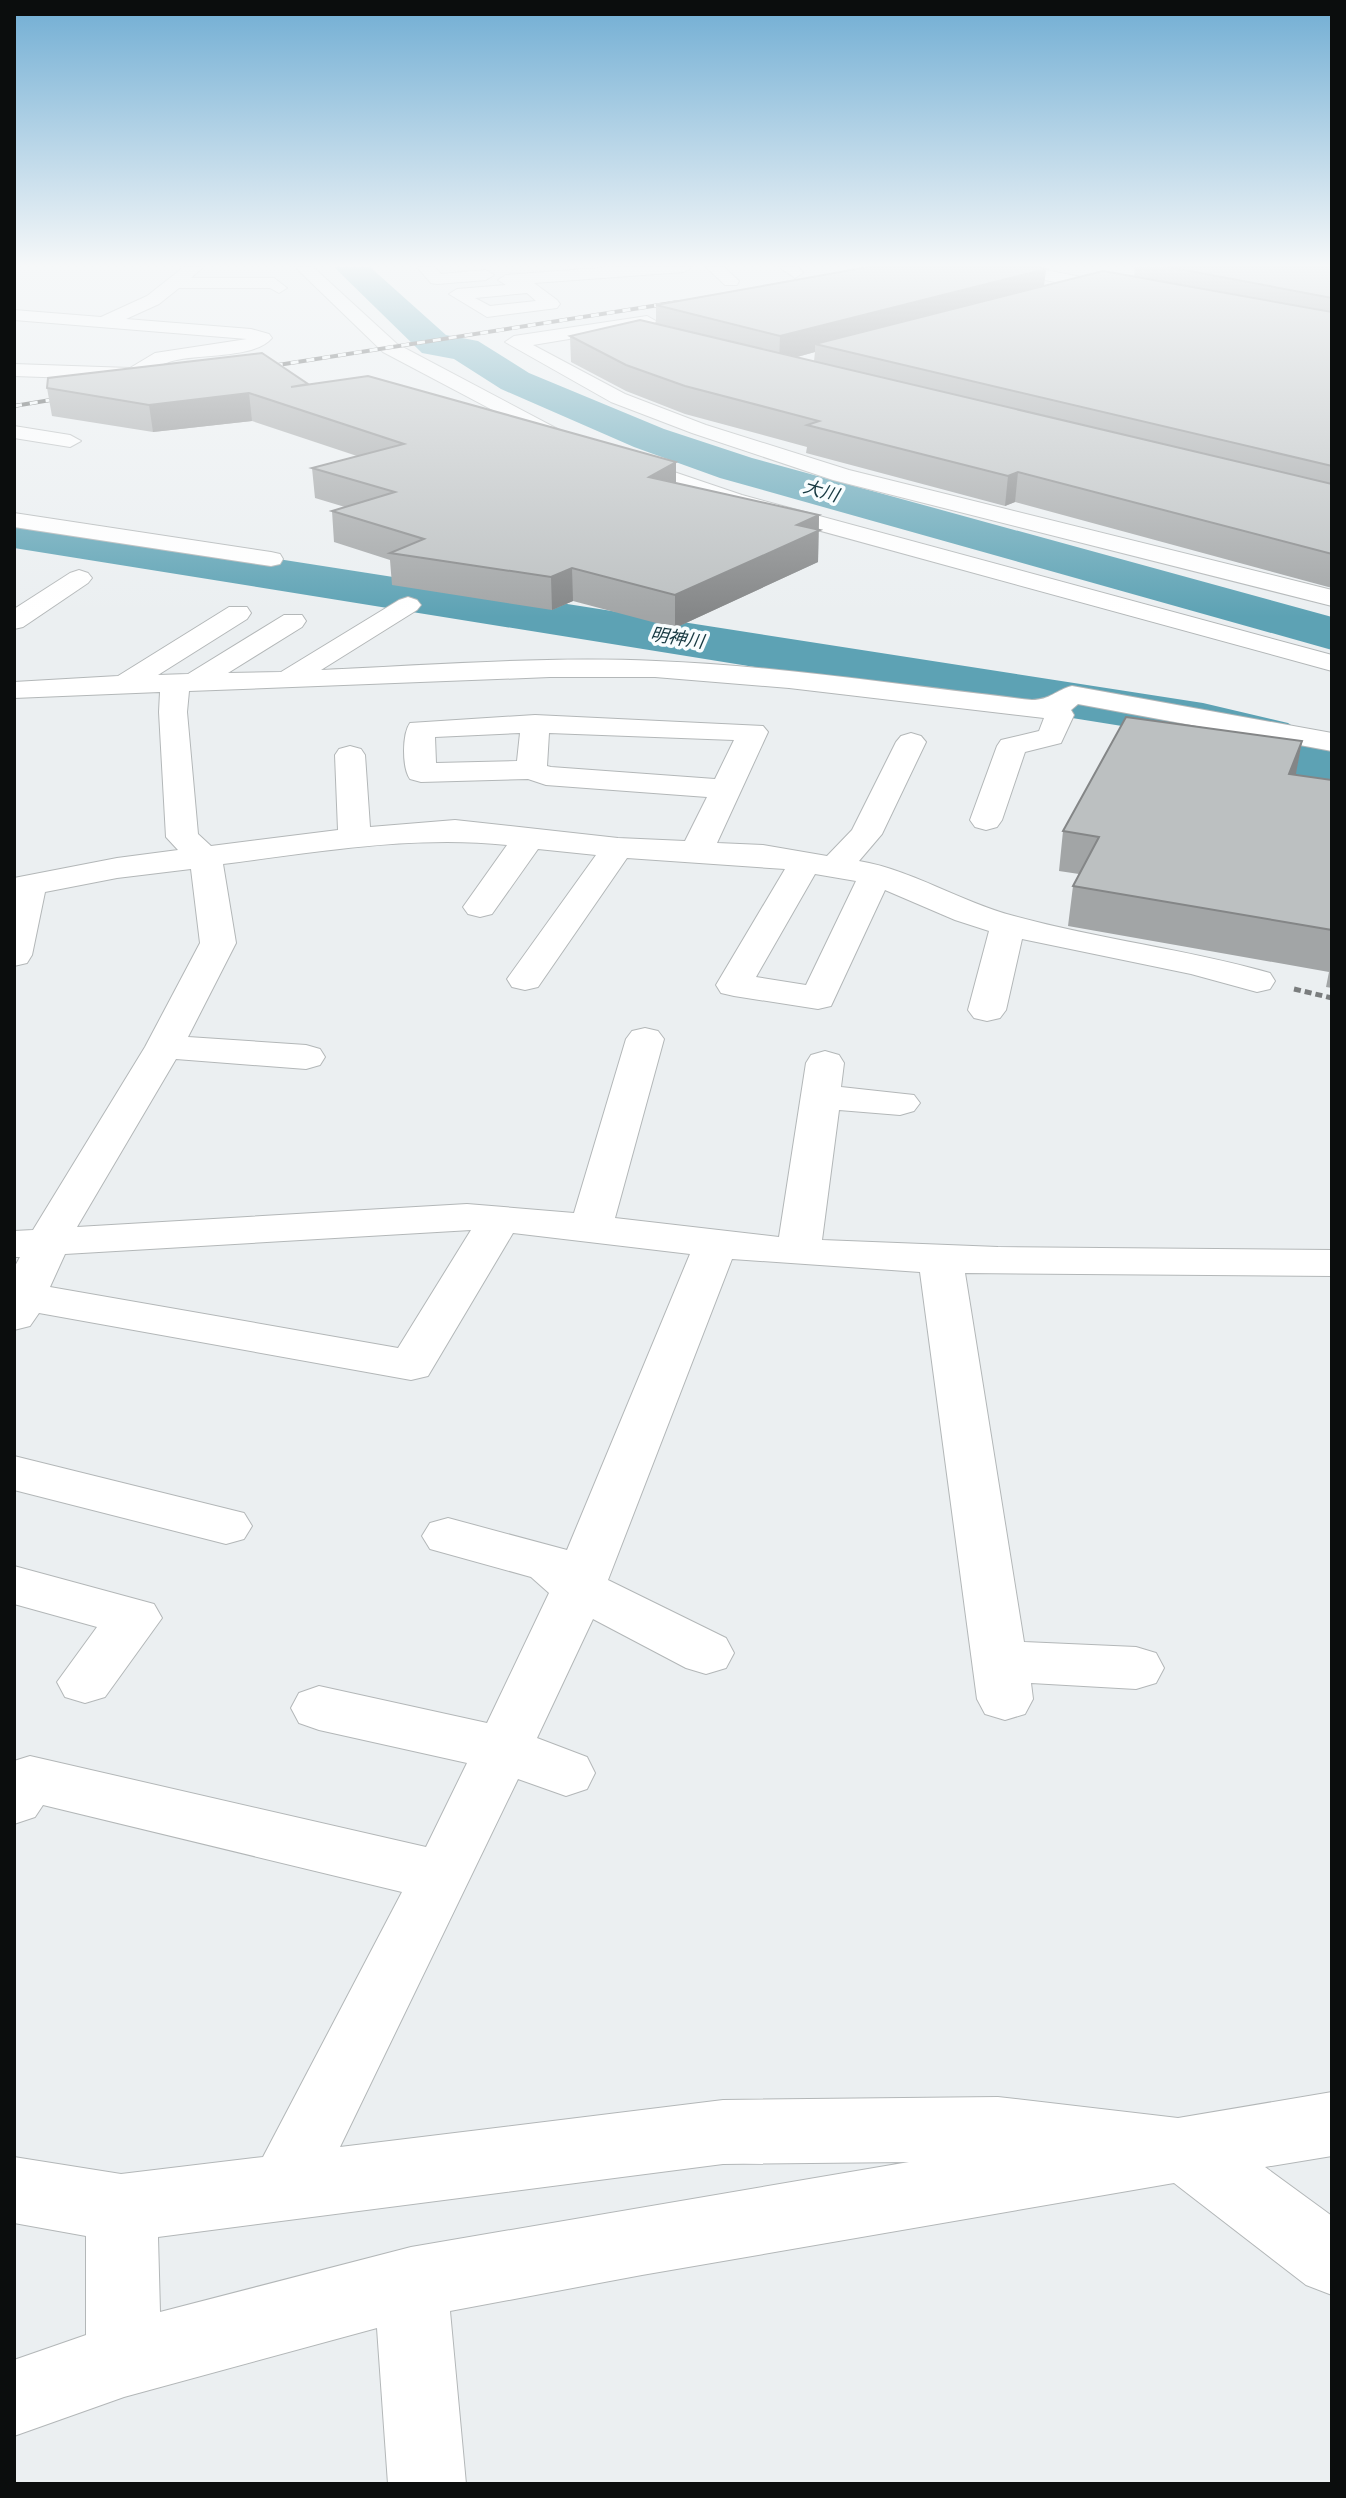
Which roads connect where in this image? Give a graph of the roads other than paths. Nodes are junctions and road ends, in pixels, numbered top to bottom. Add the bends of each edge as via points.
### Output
1 (457, 384) edge
2 (591, 384) edge
3 (14, 432) edge
4 (70, 441) dead end
5 (14, 520) edge
6 (271, 559) dead end
7 (82, 578) dead end
8 (1332, 598) edge
9 (408, 605) dead end
10 (238, 613) dead end
11 (14, 621) edge
12 (293, 621) dead end
13 (536, 645) dead end
14 (1332, 663) edge
15 (504, 668) junction
16 (285, 680) junction
17 (128, 682) junction
18 (14, 690) edge
19 (186, 697) junction
20 (1059, 704) junction
21 (316, 706) dead end
22 (230, 709) dead end
23 (535, 724) junction
24 (911, 742) dead end
25 (1332, 742) edge
26 (350, 755) dead end
27 (532, 770) junction
28 (726, 789) junction
29 (986, 820) dead end
30 (354, 838) junction
31 (528, 840) junction
32 (618, 848) junction
33 (697, 850) junction
34 (206, 859) junction
35 (820, 864) junction
36 (876, 874) junction
37 (22, 887) edge
38 (480, 907) dead end
39 (1008, 926) junction
40 (14, 955) edge
41 (525, 979) dead end
42 (1257, 981) dead end
43 (987, 1010) dead end
44 (645, 1039) dead end
45 (164, 1047) junction
46 (306, 1057) dead end
47 (900, 1103) dead end
48 (500, 1218) junction
49 (591, 1228) junction
50 (31, 1242) edge
51 (715, 1245) junction
52 (799, 1252) junction
53 (940, 1258) junction
54 (1332, 1263) edge
55 (18, 1306) edge
56 (14, 1473) edge
57 (226, 1526) dead end
58 (448, 1536) dead end
59 (14, 1585) edge
60 (577, 1588) junction
61 (706, 1653) dead end
62 (1136, 1668) dead end
63 (85, 1682) dead end
64 (319, 1708) dead end
65 (503, 1749) junction
66 (566, 1773) dead end
67 (14, 1800) edge
68 (442, 1876) junction
69 (1332, 2124) edge
70 (1187, 2151) junction
71 (284, 2187) junction
72 (14, 2190) edge
73 (121, 2208) junction
74 (1332, 2260) edge
75 (411, 2283) junction
76 (124, 2359) junction
77 (14, 2398) edge
78 (427, 2484) edge

1 - 14 street via 560,438 734,500
2 - 8 street via 699,429 841,475
3 - 4 street
5 - 6 street
7 - 11 street
9 - 16 street
10 - 17 street
12 - 19 street
13 - 15 street
15 - 16 street
15 - 20 street via 706,672 1032,709
16 - 19 street
17 - 18 street
17 - 19 street
19 - 34 street via 182,837
20 - 25 street via 1072,694
20 - 29 street via 1051,737 1012,746
21 - 22 street
23 - 27 street
23 - 27 street via 420,729 421,773
23 - 28 street via 753,732
24 - 35 street via 866,834
26 - 30 street
27 - 28 street via 546,776
28 - 33 street
30 - 31 street via 434,829
30 - 34 street
31 - 32 street
31 - 38 street
32 - 33 street
32 - 41 street
33 - 35 street
34 - 37 street via 117,868
34 - 45 street via 218,943
35 - 36 street
35 - 36 street via 734,985 818,998
36 - 39 street
37 - 40 street
39 - 42 street
39 - 43 street
44 - 49 street
45 - 46 street
45 - 50 street via 64,1209
47 - 52 street via 823,1080
48 - 49 street
48 - 50 street
48 - 55 street via 411,1365
49 - 51 street
50 - 55 street
51 - 52 street
51 - 60 street
52 - 53 street
53 - 54 street
53 - 62 street via 1002,1680
56 - 57 street
58 - 60 street via 549,1564
59 - 63 street via 135,1618
60 - 61 street
60 - 65 street
64 - 65 street
65 - 66 street
65 - 68 street
67 - 68 street via 30,1779
68 - 71 street
69 - 70 street
70 - 71 street via 998,2129 723,2132
70 - 74 street
70 - 75 street
71 - 73 street
72 - 73 street
73 - 76 street
75 - 76 street
75 - 78 street
76 - 77 street

